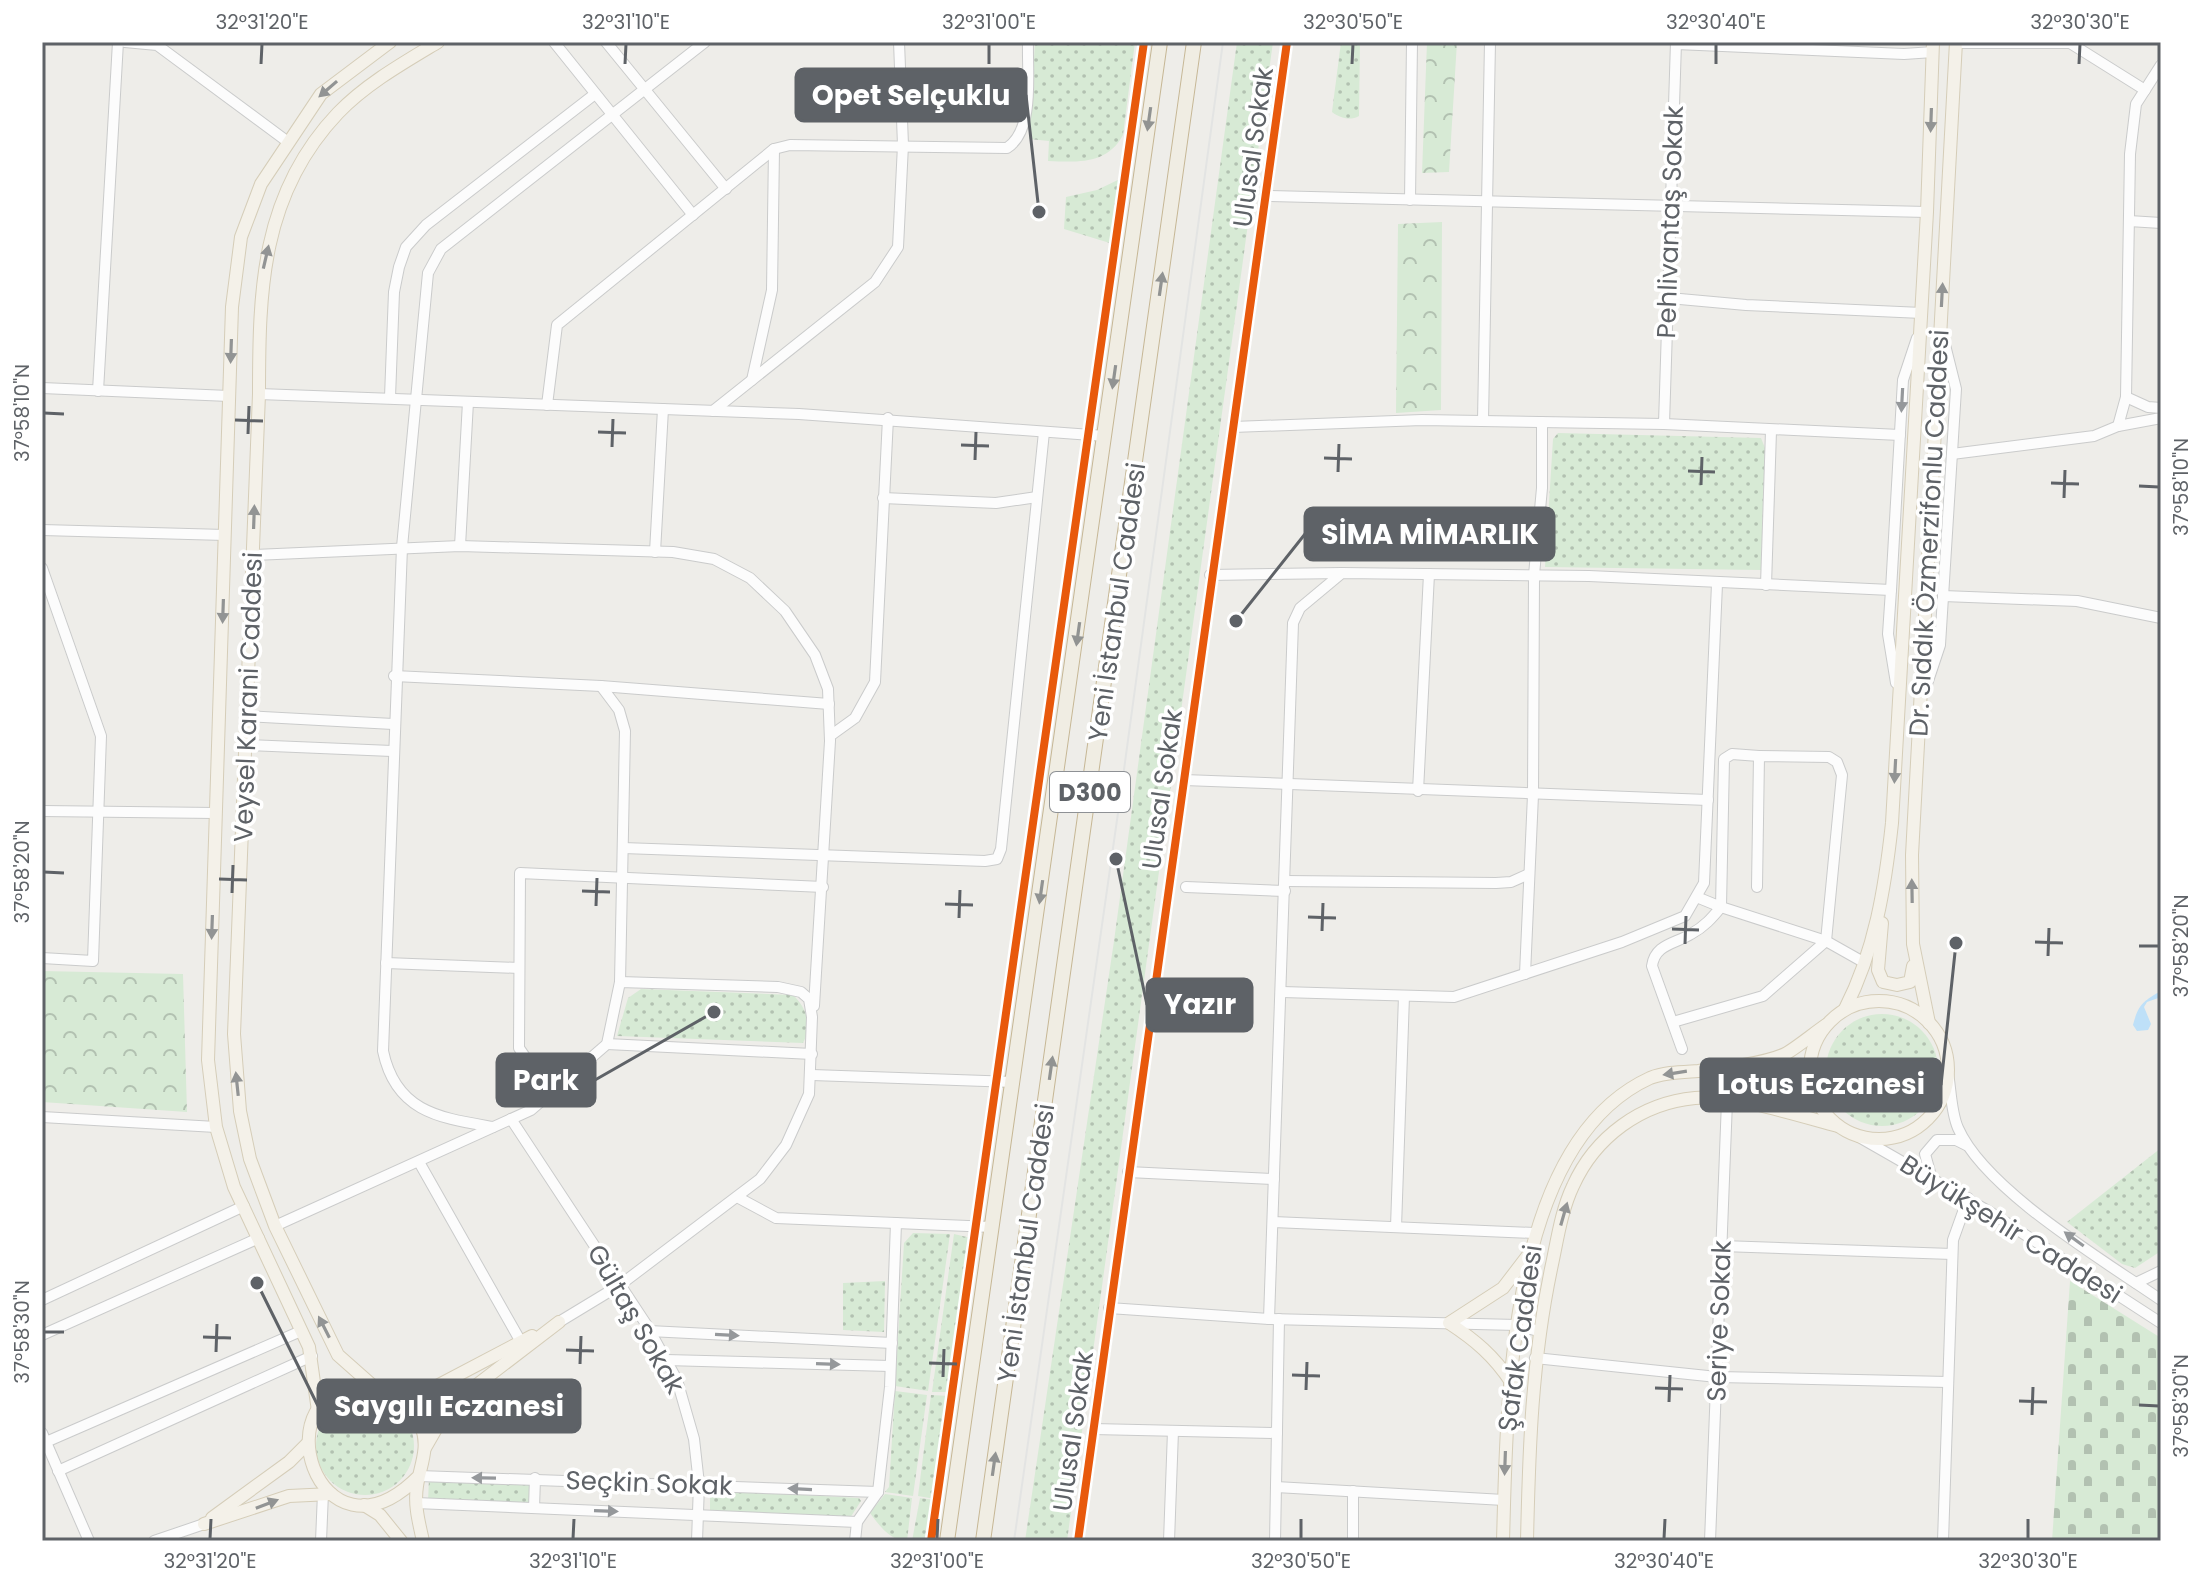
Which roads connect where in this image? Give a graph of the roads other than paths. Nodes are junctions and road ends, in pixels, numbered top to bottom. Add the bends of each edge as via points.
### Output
1 (118, 42) edge
2 (125, 42) edge
3 (390, 42) edge
4 (438, 42) edge
5 (554, 42) edge
6 (606, 42) edge
7 (705, 42) edge
8 (899, 42) edge
9 (1028, 42) edge
10 (1160, 42) edge
11 (1194, 42) edge
12 (1287, 42) edge
13 (1412, 42) edge
14 (1490, 42) edge
15 (1676, 43) edge
16 (1956, 43) edge
17 (1932, 45) edge
18 (2161, 65) edge
19 (643, 88) junction
20 (2145, 90) junction
21 (595, 94) junction
22 (610, 114) junction
23 (288, 142) junction
24 (903, 145) junction
25 (774, 149) junction
26 (726, 189) junction
27 (1266, 196) junction
28 (1410, 200) junction
29 (1487, 202) junction
30 (1673, 206) junction
31 (1927, 212) junction
32 (693, 215) junction
33 (2129, 221) junction
34 (2161, 223) edge
35 (1669, 298) junction
36 (1921, 319) junction
37 (1940, 325) junction
38 (752, 380) junction
39 (42, 388) edge
40 (98, 391) junction
41 (259, 394) junction
42 (229, 396) junction
43 (390, 397) junction
44 (2126, 397) junction
45 (419, 399) junction
46 (468, 402) junction
47 (547, 405) junction
48 (2161, 408) edge
49 (663, 409) junction
50 (713, 411) junction
51 (888, 418) junction
52 (2161, 418) edge
53 (1483, 421) junction
54 (1542, 422) junction
55 (1664, 424) junction
56 (2118, 426) junction
57 (1233, 427) junction
58 (1771, 431) junction
59 (1044, 432) junction
60 (1900, 435) junction
61 (1105, 436) junction
62 (1952, 454) junction
63 (1037, 497) junction
64 (883, 498) junction
65 (42, 530) edge
66 (225, 535) junction
67 (460, 546) junction
68 (402, 547) junction
69 (655, 552) junction
70 (253, 555) junction
71 (42, 568) edge
72 (1342, 573) junction
73 (1429, 574) junction
74 (1210, 575) junction
75 (1534, 575) junction
76 (1717, 584) junction
77 (1766, 585) junction
78 (1891, 590) junction
79 (1943, 596) junction
80 (2161, 618) edge
81 (394, 676) junction
82 (601, 686) junction
83 (1899, 701) junction
84 (829, 704) junction
85 (1920, 706) junction
86 (246, 716) junction
87 (393, 724) junction
88 (830, 736) junction
89 (245, 745) junction
90 (392, 751) junction
91 (1759, 756) junction
92 (1184, 780) junction
93 (1288, 782) junction
94 (1418, 791) junction
95 (1533, 795) junction
96 (1708, 800) junction
97 (42, 811) edge
98 (99, 812) junction
99 (215, 813) junction
100 (623, 848) junction
101 (825, 856) junction
102 (1529, 874) junction
103 (622, 877) junction
104 (1285, 886) junction
105 (823, 887) junction
106 (1186, 887) dead end
107 (1757, 887) dead end
108 (1884, 895) junction
109 (1699, 898) junction
110 (1721, 907) junction
111 (1826, 941) junction
112 (1913, 944) junction
113 (42, 958) edge
114 (386, 963) junction
115 (1865, 963) junction
116 (519, 968) junction
117 (1525, 974) junction
118 (620, 982) junction
119 (1282, 992) junction
120 (1404, 996) junction
121 (1845, 1009) junction
122 (812, 1017) junction
123 (1673, 1022) junction
124 (1929, 1023) junction
125 (1826, 1025) junction
126 (607, 1044) junction
127 (1682, 1049) dead end
128 (812, 1054) junction
129 (1704, 1070) junction
130 (1948, 1073) junction
131 (812, 1075) junction
132 (1014, 1082) junction
133 (550, 1093) junction
134 (1727, 1101) junction
135 (42, 1117) edge
136 (511, 1119) junction
137 (1838, 1126) junction
138 (216, 1127) junction
139 (493, 1127) junction
140 (1859, 1137) junction
141 (1968, 1146) junction
142 (419, 1162) junction
143 (1128, 1172) junction
144 (1274, 1179) junction
145 (1932, 1179) junction
146 (737, 1197) junction
147 (1968, 1198) junction
148 (244, 1206) junction
149 (1273, 1222) junction
150 (896, 1223) junction
151 (275, 1226) junction
152 (992, 1227) junction
153 (1396, 1227) junction
154 (1534, 1233) junction
155 (259, 1238) junction
156 (1722, 1246) junction
157 (1531, 1252) junction
158 (1952, 1254) junction
159 (2161, 1271) edge
160 (2136, 1283) junction
161 (620, 1285) junction
162 (42, 1300) edge
163 (2161, 1300) edge
164 (1109, 1308) junction
165 (1274, 1319) junction
166 (559, 1322) junction
167 (1449, 1323) junction
168 (2161, 1323) edge
169 (1517, 1325) junction
170 (301, 1331) junction
171 (649, 1331) junction
172 (1538, 1331) junction
173 (42, 1335) edge
174 (521, 1342) junction
175 (892, 1343) junction
176 (312, 1356) junction
177 (1535, 1358) junction
178 (666, 1360) junction
179 (890, 1366) junction
180 (1717, 1377) junction
181 (1511, 1382) junction
182 (1948, 1382) junction
183 (373, 1386) junction
184 (396, 1396) junction
185 (318, 1411) junction
186 (1093, 1429) junction
187 (1173, 1431) junction
188 (1277, 1433) junction
189 (44, 1441) edge
190 (307, 1444) junction
191 (425, 1448) junction
192 (58, 1471) junction
193 (419, 1476) junction
194 (535, 1478) junction
195 (699, 1484) junction
196 (1276, 1487) junction
197 (1353, 1491) junction
198 (878, 1492) junction
199 (327, 1493) junction
200 (1504, 1500) junction
201 (416, 1503) junction
202 (364, 1505) junction
203 (534, 1508) junction
204 (699, 1514) junction
205 (857, 1522) junction
206 (204, 1524) junction
207 (89, 1541) edge
208 (154, 1541) edge
209 (321, 1541) edge
210 (401, 1541) edge
211 (423, 1541) edge
212 (697, 1541) edge
213 (855, 1541) edge
214 (947, 1541) edge
215 (983, 1541) edge
216 (1078, 1541) edge
217 (1169, 1541) edge
218 (1275, 1541) edge
219 (1353, 1541) edge
220 (1503, 1541) edge
221 (1527, 1541) edge
222 (1710, 1541) edge
223 (1943, 1541) edge

1 - 40 street
2 - 23 street via 157,45
3 -> 23 main road, Veysel Karani Caddesi via 321,94
41 -> 4 main road, Veysel Karani Caddesi via 263,265 293,181 338,114 370,86
5 - 21 street
6 - 19 street
7 - 19 street
8 - 24 street
9 - 24 street via 1024,127 1018,142 1007,148
10 -> 61 highway, Yeni İstanbul Caddesi / D300
215 -> 11 highway, Yeni İstanbul Caddesi / D300
12 - 27 street, Ulusal Sokak
13 - 28 street
14 - 29 street
15 - 17 street via 1904,54
15 - 30 street, Pehlivantaş Sokak
16 - 20 street via 2070,43
37 -> 16 main road, Dr. Sıddık Özmerzifonlu Caddesi
17 -> 31 main road, Dr. Sıddık Özmerzifonlu Caddesi
18 - 20 street
19 - 22 street
19 - 26 street
20 - 33 street via 2136,104
21 - 22 street
21 - 43 street via 426,225 406,247 394,292
22 - 32 street
22 - 45 street via 441,249 428,273
23 -> 42 main road, Veysel Karani Caddesi via 261,184 241,237
24 - 25 street
24 - 38 street via 898,247 890,264 875,282
25 - 26 street
25 - 38 street via 772,290
26 - 32 street
27 - 28 street
27 - 57 street, Ulusal Sokak
28 - 29 street
29 - 30 street
29 - 53 street
30 - 31 street
30 - 35 street, Pehlivantaş Sokak
31 - 36 main road, Dr. Sıddık Özmerzifonlu Caddesi
32 - 47 street via 557,325
33 - 34 street
33 - 44 street
35 - 36 street
35 - 55 street, Pehlivantaş Sokak
36 -> 60 street via 1903,380
36 - 83 main road, Dr. Sıddık Özmerzifonlu Caddesi
37 - 62 street via 1956,389
37 - 85 main road, Dr. Sıddık Özmerzifonlu Caddesi
38 - 50 street
39 - 40 street
40 - 42 street
41 - 43 street
70 -> 41 main road, Veysel Karani Caddesi
42 - 66 main road, Veysel Karani Caddesi
43 - 45 street
44 - 48 street
44 - 56 street
45 - 46 street
45 - 68 street
46 - 47 street
46 - 67 street
47 - 49 street
49 - 50 street
49 - 69 street
50 - 51 street
51 - 59 street
51 - 64 street
52 - 56 street
53 - 54 street
53 - 57 street
54 - 55 street
54 - 75 street
55 - 58 street
56 - 62 street via 2094,436
57 - 74 street, Ulusal Sokak
58 - 60 street
58 - 77 street
59 - 61 street
59 - 63 street
60 - 78 street
61 -> 132 highway, Yeni İstanbul Caddesi / D300
62 - 79 street
63 - 64 street via 996,503
63 - 101 street via 1000,855 985,861
64 - 88 street via 875,682 855,718
65 - 66 street
66 -> 99 main road, Veysel Karani Caddesi
67 - 68 street
67 - 69 street
68 - 70 street
68 - 81 street
69 - 84 street via 714,559 750,578 785,611 815,655
70 - 86 main road, Veysel Karani Caddesi
71 - 98 street via 101,736
72 - 73 street
72 - 74 street
72 - 93 street via 1300,608 1293,623
73 - 75 street
73 - 94 street
74 - 92 street, Ulusal Sokak
75 - 76 street
75 - 95 street
76 - 77 street
76 - 96 street
77 - 78 street
78 - 83 street via 1888,634
79 - 80 street via 2077,601
79 - 85 street via 1940,645
81 - 82 street
81 - 87 street
82 - 84 street
82 - 100 street via 619,710 625,731
83 -> 108 main road, Dr. Sıddık Özmerzifonlu Caddesi
84 - 88 street
112 -> 85 main road, Dr. Sıddık Özmerzifonlu Caddesi
86 - 87 street
86 - 89 main road, Veysel Karani Caddesi
87 - 90 street
88 - 101 street
89 - 90 street
151 -> 89 main road, Veysel Karani Caddesi via 250,1159 236,1073
90 - 114 street
91 - 107 street
91 - 110 street via 1732,754 1724,759
91 - 111 street via 1829,757 1841,767
92 - 93 street
92 - 143 street, Ulusal Sokak
93 - 94 street
93 - 104 street
94 - 95 street
95 - 96 street
95 - 102 street
96 - 109 street
97 - 98 street
98 - 99 street
98 - 113 street via 93,961
99 -> 138 main road, Veysel Karani Caddesi via 208,1060
100 - 101 street
100 - 103 street
101 - 105 street
102 - 104 street via 1496,883
102 - 117 street
103 - 105 street
103 - 116 street via 520,873
103 - 118 street
104 - 106 street
104 - 119 street
105 - 122 street
108 - 112 main road via 1878,970 1883,982 1910,982
108 - 115 main road, Dr. Sıddık Özmerzifonlu Caddesi
109 - 110 street
109 - 117 street via 1685,916
110 - 111 street
110 - 123 street via 1708,923 1653,955 1652,966
111 - 115 street
111 - 123 street via 1763,996
112 - 124 main road, Dr. Sıddık Özmerzifonlu Caddesi
114 - 116 street
114 - 139 street via 383,1051 394,1081 408,1100 436,1117
115 - 121 main road, Dr. Sıddık Özmerzifonlu Caddesi
116 - 133 street via 519,1048
117 - 120 street via 1454,997
118 - 122 street via 778,987 809,999
118 - 126 street
119 - 120 street
119 - 144 street
120 - 153 street
121 - 124 main road via 1886,1001 1906,1006
121 - 125 main road
122 - 128 street
123 - 127 street
124 - 130 main road via 1946,1053
125 - 129 main road, Şafak Caddesi via 1784,1054
125 - 137 main road via 1809,1064 1811,1088 1821,1109
126 - 128 street
126 - 133 street
128 - 131 street
129 - 134 main road via 1776,1068 1793,1084 1785,1097 1773,1101
129 -> 154 main road, Şafak Caddesi via 1650,1078 1608,1107 1574,1149
130 - 140 main road via 1939,1103 1919,1126 1900,1136
130 - 141 street, Büyükşehir Caddesi via 1956,1125
131 - 132 street
131 - 146 street via 786,1145 760,1179
132 - 152 highway, Yeni İstanbul Caddesi / D300
133 - 136 street
134 - 137 main road, Şafak Caddesi
134 - 156 street, Seriye Sokak
172 -> 134 main road, Şafak Caddesi via 1573,1186 1605,1138 1643,1110 1696,1098
135 - 138 street
136 - 139 street
136 - 161 street, Gültaş Sokak
137 - 140 main road
138 - 148 main road, Veysel Karani Caddesi
139 - 142 street
140 - 145 street, Büyükşehir Caddesi
141 - 145 street via 1937,1140 1925,1154
160 -> 141 street, Büyükşehir Caddesi via 2008,1191
142 - 151 street
142 - 174 street
143 - 144 street
143 - 164 street, Ulusal Sokak
144 - 149 street
145 - 147 street, Büyükşehir Caddesi
146 - 150 street via 776,1218
146 - 161 street
147 - 158 street
147 - 168 street, Büyükşehir Caddesi
148 - 155 main road, Veysel Karani Caddesi
148 - 162 street
149 - 153 street
149 - 165 street
150 - 152 street
150 - 175 street
183 -> 151 main road, Veysel Karani Caddesi via 338,1355
152 - 214 highway, Yeni İstanbul Caddesi / D300
153 - 154 street
154 - 157 main road, Şafak Caddesi
155 - 170 main road, Veysel Karani Caddesi
155 - 173 street
156 - 158 street
156 - 180 street, Seriye Sokak
157 - 167 main road via 1503,1288
157 - 169 main road, Şafak Caddesi
158 - 182 street
159 - 160 street
160 - 163 street, Büyükşehir Caddesi
161 - 166 street
161 - 171 street, Gültaş Sokak
164 - 165 street
164 - 186 street, Ulusal Sokak
165 - 167 street
165 - 188 street
166 - 174 main road
166 - 191 main road via 465,1394 444,1415
167 - 169 street
167 - 181 main road via 1476,1340
169 - 172 street
169 - 181 main road, Şafak Caddesi
170 - 176 main road, Veysel Karani Caddesi
170 - 189 street
171 -> 175 street
171 - 178 street, Gültaş Sokak
172 - 177 main road, Şafak Caddesi
174 - 184 main road via 435,1387
175 - 179 street
176 - 185 main road, Veysel Karani Caddesi
176 - 192 street
177 - 180 street
177 - 221 main road, Şafak Caddesi
178 -> 179 street
178 - 195 street, Gültaş Sokak via 689,1413
179 - 198 street
180 - 182 street
180 - 222 street, Seriye Sokak
181 -> 200 main road, Şafak Caddesi
182 - 223 street
183 - 184 main road
183 - 185 main road via 340,1393
184 - 191 main road via 416,1415
185 - 190 main road
186 - 187 street
186 - 216 street, Ulusal Sokak
187 - 188 street
187 - 217 street
188 - 196 street
189 - 192 street
190 - 199 main road via 313,1472
190 - 206 main road
191 - 193 main road
192 - 207 street
194 -> 193 street, Seçkin Sokak
193 - 201 main road
193 - 202 main road via 397,1496
194 - 195 street, Seçkin Sokak
194 - 203 street
198 -> 195 street, Seçkin Sokak
195 - 204 street, Gültaş Sokak
196 - 197 street
196 - 218 street
197 - 200 street
197 - 219 street
198 - 205 street
199 - 202 main road
206 -> 199 main road via 289,1496
199 - 209 street
200 - 220 main road, Şafak Caddesi
201 - 203 street, Seçkin Sokak
201 - 211 main road
202 - 210 main road
203 -> 204 street, Seçkin Sokak
204 - 205 street, Seçkin Sokak
204 - 212 street, Gültaş Sokak
205 - 213 street
206 - 208 street

